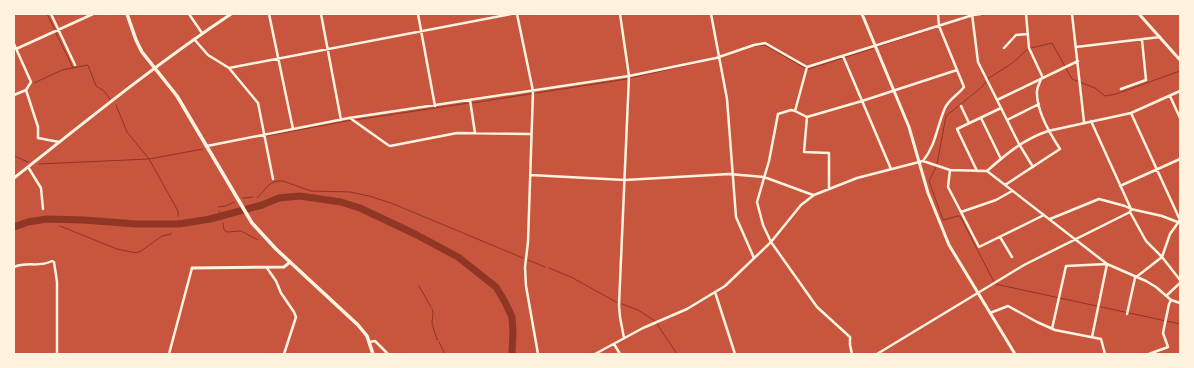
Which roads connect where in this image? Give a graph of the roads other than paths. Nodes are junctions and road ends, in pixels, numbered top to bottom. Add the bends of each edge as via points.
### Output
1 (51, 14) edge
2 (93, 14) edge
3 (127, 14) edge
4 (189, 14) edge
5 (231, 14) edge
6 (269, 14) edge
7 (321, 14) edge
8 (418, 14) edge
9 (511, 14) edge
10 (517, 14) edge
11 (620, 14) edge
12 (711, 14) edge
13 (862, 14) edge
14 (938, 14) edge
15 (973, 14) edge
16 (981, 14) edge
17 (1026, 14) edge
18 (1072, 14) edge
19 (1139, 14) edge
20 (939, 26) junction
21 (58, 30) junction
22 (421, 31) junction
23 (202, 33) junction
24 (1028, 34) junction
25 (1160, 38) junction
26 (194, 39) junction
27 (1142, 40) junction
28 (14, 44) edge
29 (875, 46) junction
30 (1076, 47) junction
31 (1004, 48) dead end
32 (16, 49) junction
33 (328, 49) junction
34 (843, 56) junction
35 (279, 58) junction
36 (719, 58) junction
37 (1180, 60) edge
38 (1078, 61) junction
39 (75, 65) dead end
40 (807, 67) junction
41 (229, 68) junction
42 (154, 69) junction
43 (957, 70) junction
44 (629, 76) junction
45 (1042, 79) junction
46 (1121, 89) dead end
47 (26, 90) junction
48 (533, 90) junction
49 (894, 91) junction
50 (1180, 91) edge
51 (14, 95) edge
52 (1170, 96) junction
53 (470, 100) junction
54 (997, 100) junction
55 (862, 101) junction
56 (1039, 104) junction
57 (435, 106) junction
58 (960, 106) dead end
59 (1001, 108) junction
60 (795, 111) junction
61 (1131, 113) junction
62 (807, 117) junction
63 (349, 118) junction
64 (981, 118) junction
65 (1180, 118) edge
66 (341, 120) junction
67 (1007, 120) junction
68 (1091, 121) junction
69 (1084, 122) junction
70 (969, 123) junction
71 (293, 129) junction
72 (1048, 131) junction
73 (476, 133) junction
74 (531, 134) junction
75 (264, 135) junction
76 (60, 142) junction
77 (1019, 144) junction
78 (207, 146) junction
79 (1180, 158) edge
80 (1001, 159) junction
81 (923, 161) junction
82 (919, 162) junction
83 (28, 167) junction
84 (1033, 167) junction
85 (891, 169) junction
86 (950, 170) junction
87 (988, 170) junction
88 (1156, 170) junction
89 (977, 171) junction
90 (530, 175) junction
91 (733, 175) junction
92 (764, 177) junction
93 (14, 178) edge
94 (273, 179) dead end
95 (625, 180) junction
96 (1005, 185) junction
97 (1120, 186) junction
98 (829, 189) junction
99 (1012, 191) junction
100 (814, 195) junction
101 (43, 209) dead end
102 (1130, 211) junction
103 (961, 212) junction
104 (1044, 215) junction
105 (1050, 219) junction
106 (1180, 223) edge
107 (1000, 237) junction
108 (1076, 239) junction
109 (771, 242) junction
110 (1012, 257) dead end
111 (1162, 257) junction
112 (754, 258) junction
113 (290, 262) junction
114 (1107, 264) junction
115 (14, 267) edge
116 (192, 268) joint
117 (267, 268) junction
118 (1136, 277) junction
119 (1180, 281) edge
120 (715, 292) junction
121 (978, 293) junction
122 (1166, 296) junction
123 (1171, 300) junction
124 (1180, 303) edge
125 (990, 313) junction
126 (1127, 314) dead end
127 (1052, 329) junction
128 (1092, 337) junction
129 (624, 338) junction
130 (369, 342) junction
131 (614, 344) junction
132 (57, 354) edge
133 (169, 354) edge
134 (284, 354) edge
135 (373, 354) edge
136 (388, 354) edge
137 (538, 354) edge
138 (595, 354) edge
139 (620, 354) edge
140 (735, 354) edge
141 (852, 354) edge
142 (877, 354) edge
143 (1015, 354) edge
144 (1105, 354) edge
145 (1149, 354) edge

1 - 21 street
2 - 21 street
3 - 42 main road via 139,47
4 - 23 street
5 - 23 main road
6 - 35 street
7 - 33 street
8 - 22 street
9 - 22 street
10 - 48 street
11 - 44 street
12 - 36 street
13 - 29 main road
14 - 20 street
15 - 16 street
15 - 20 street
15 - 54 street via 978,62
17 - 24 street
18 - 30 street
19 - 25 main road
20 - 29 street
20 - 43 street
21 - 32 street
21 - 39 street
22 - 33 street
22 - 57 street
23 - 26 main road
24 - 31 street via 1016,35
24 - 45 street via 1029,48
25 - 27 street
25 - 37 main road
26 - 41 street via 208,56
26 - 42 main road
27 - 30 street
27 - 46 street via 1146,80
28 - 32 street
29 - 34 street
29 - 49 main road
30 - 38 street
32 - 47 street via 31,82
33 - 35 street
33 - 66 street
34 - 40 street
34 - 55 street
35 - 41 street
35 - 71 street
36 - 40 street via 748,46 765,43
36 - 44 street
36 - 91 street via 727,99
38 - 45 street
38 - 69 street
40 - 60 street
41 - 75 street via 258,103
42 - 76 main road
42 - 78 main road via 176,96
43 - 49 street
43 - 81 street via 964,87 945,108 933,147
44 - 48 street
44 - 95 street
45 - 54 street
45 - 56 street via 1037,92
47 - 51 street
47 - 76 street via 38,127 38,138
48 - 53 street
48 - 74 street
49 - 55 street
49 - 82 main road via 909,127
50 - 52 street
52 - 61 street
52 - 65 street
53 - 57 street
53 - 73 street
54 - 59 street
55 - 62 street
55 - 85 street
56 - 67 street
56 - 72 street
57 - 63 street
58 - 70 street
59 - 64 street
59 - 67 street
60 - 62 street
60 - 92 street via 778,114
61 - 68 street
61 - 88 street
62 - 98 street via 804,152 829,153
63 - 66 street
63 - 73 street via 390,146 447,134
64 - 70 street
64 - 80 street
66 - 71 street
67 - 77 street
68 - 69 street
68 - 97 street
69 - 72 street
70 - 89 street via 957,129
71 - 75 street
72 - 77 street
72 - 84 street via 1060,149
73 - 74 street
74 - 90 street
75 - 78 street
75 - 94 street
76 - 83 main road
77 - 80 street
77 - 84 street
78 - 113 main road via 247,215 263,236
79 - 88 street
80 - 87 street
81 - 82 street
81 - 86 street
82 - 85 street
82 - 121 main road via 928,193 949,245
83 - 93 main road
83 - 101 street via 41,188
84 - 96 street
85 - 98 street
86 - 89 street
86 - 103 street via 948,187
87 - 89 street
87 - 96 street
88 - 97 street
88 - 106 street
90 - 95 street
90 - 137 street via 526,286
91 - 92 street
91 - 95 street
91 - 112 street via 736,217
92 - 100 street
92 - 109 street via 758,205
95 - 129 street via 619,305
96 - 99 street
97 - 102 street
98 - 100 street
99 - 103 street via 996,200
99 - 104 street
100 - 109 street via 801,205
102 - 105 street via 1125,206 1099,199
102 - 106 street via 1162,216
102 - 108 street
102 - 111 street via 1146,241
103 - 107 street via 979,247
104 - 105 street
104 - 107 street
105 - 108 street
106 - 111 street via 1170,234
107 - 110 street
108 - 114 street
108 - 121 street via 1024,265
109 - 112 street
109 - 141 street via 817,307 850,337
111 - 118 street
111 - 119 street
112 - 120 street via 725,286
113 - 117 main road via 284,267
113 - 130 main road via 354,320
114 - 118 street
114 - 127 street via 1066,266
114 - 128 street
115 - 132 street via 22,263 40,265 54,262 57,279
116 - 117 main road
116 - 133 street
117 - 134 street via 296,317
118 - 122 street via 1156,287
118 - 126 street
119 - 122 street
120 - 129 street via 687,309
120 - 140 street
121 - 125 main road
121 - 142 street
122 - 123 street
123 - 124 street
123 - 145 street via 1163,333 1168,347
125 - 127 street via 1008,306
125 - 143 main road
127 - 128 street
128 - 144 street via 1100,339
129 - 131 street
130 - 135 main road
130 - 136 street via 376,341
131 - 138 street
131 - 139 street

